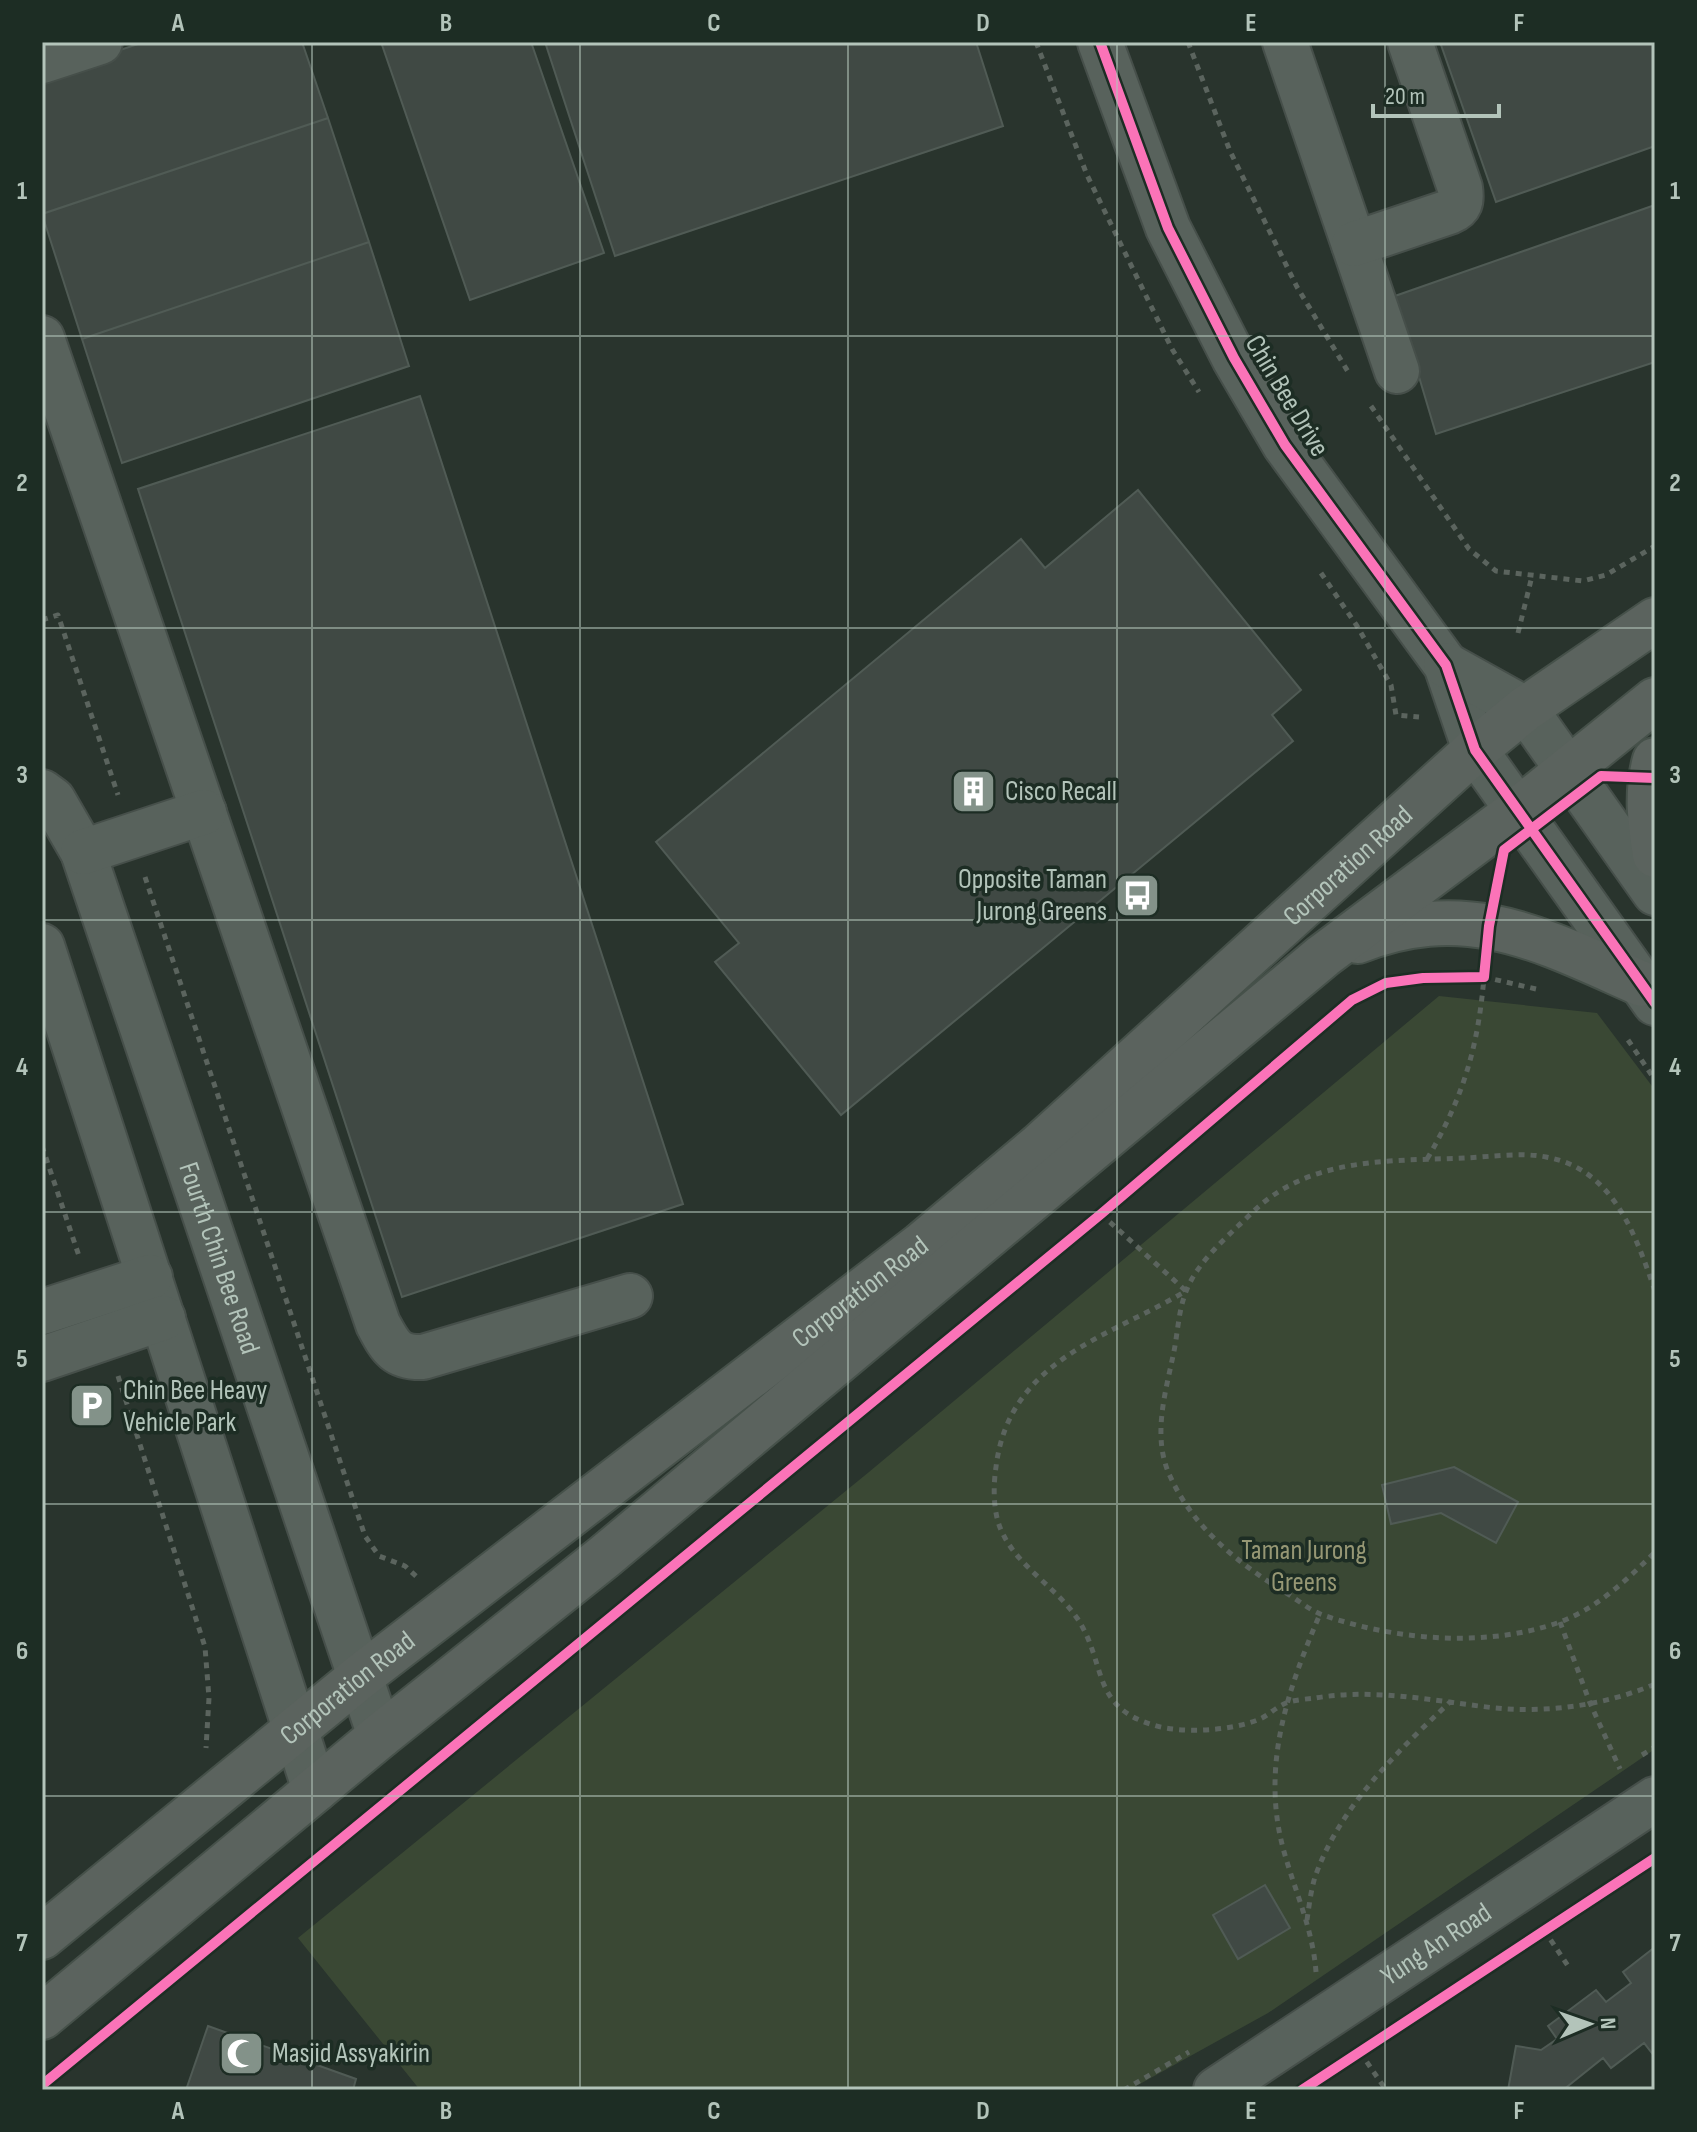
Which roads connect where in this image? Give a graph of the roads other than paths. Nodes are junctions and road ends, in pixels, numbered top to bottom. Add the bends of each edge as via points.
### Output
1 (100, 42) edge
2 (1100, 42) edge
3 (1285, 42) edge
4 (1410, 42) edge
5 (42, 61) edge
6 (1354, 244) junction
7 (42, 338) edge
8 (1397, 371) dead end
9 (1655, 620) edge
10 (1446, 665) junction
11 (1655, 700) edge
12 (1525, 709) junction
13 (1475, 750) junction
14 (1655, 760) edge
15 (1566, 770) junction
16 (42, 792) edge
17 (1517, 811) junction
18 (204, 812) junction
19 (83, 852) junction
20 (1655, 855) edge
21 (1655, 893) edge
22 (42, 946) edge
23 (1323, 956) junction
24 (1648, 994) edge
25 (150, 1277) junction
26 (630, 1296) dead end
27 (42, 1312) edge
28 (163, 1318) junction
29 (42, 1359) edge
30 (361, 1676) junction
31 (296, 1730) junction
32 (380, 1736) junction
33 (315, 1790) junction
34 (1655, 1799) edge
35 (42, 1937) edge
36 (42, 2017) edge
37 (1216, 2090) edge

1 - 5 street
2 - 10 street, Chin Bee Drive via 1168,228 1234,358 1285,445
3 - 6 street
4 - 6 street via 1462,201 1457,209
6 - 8 street
7 - 18 street
9 - 12 main road, Corporation Road
10 - 12 street, Chin Bee Drive
10 - 13 street, Chin Bee Drive
11 - 15 main road, Corporation Road
12 - 13 main road, Corporation Road
12 - 15 street
13 - 17 street, Chin Bee Drive
13 - 30 main road, Corporation Road via 1039,1146 921,1245
14 - 20 main road via 1649,817
15 - 17 main road, Corporation Road
15 - 21 street
16 - 19 street, Fourth Chin Bee Road via 53,800
17 - 23 main road, Corporation Road
17 - 24 street, Chin Bee Drive
18 - 19 street
18 - 26 street via 378,1324 398,1354 423,1357
19 - 30 street, Fourth Chin Bee Road
22 - 25 street
23 - 24 main road via 1415,924 1489,926 1544,941
23 - 32 main road, Corporation Road via 604,1557
25 - 27 street
25 - 28 street
28 - 29 street
28 - 31 street
30 - 31 main road, Corporation Road
30 - 32 street, Fourth Chin Bee Road
31 - 33 street
31 - 35 main road, Corporation Road
32 - 33 main road, Corporation Road
33 - 36 main road, Corporation Road
34 - 37 street, Yung An Road

